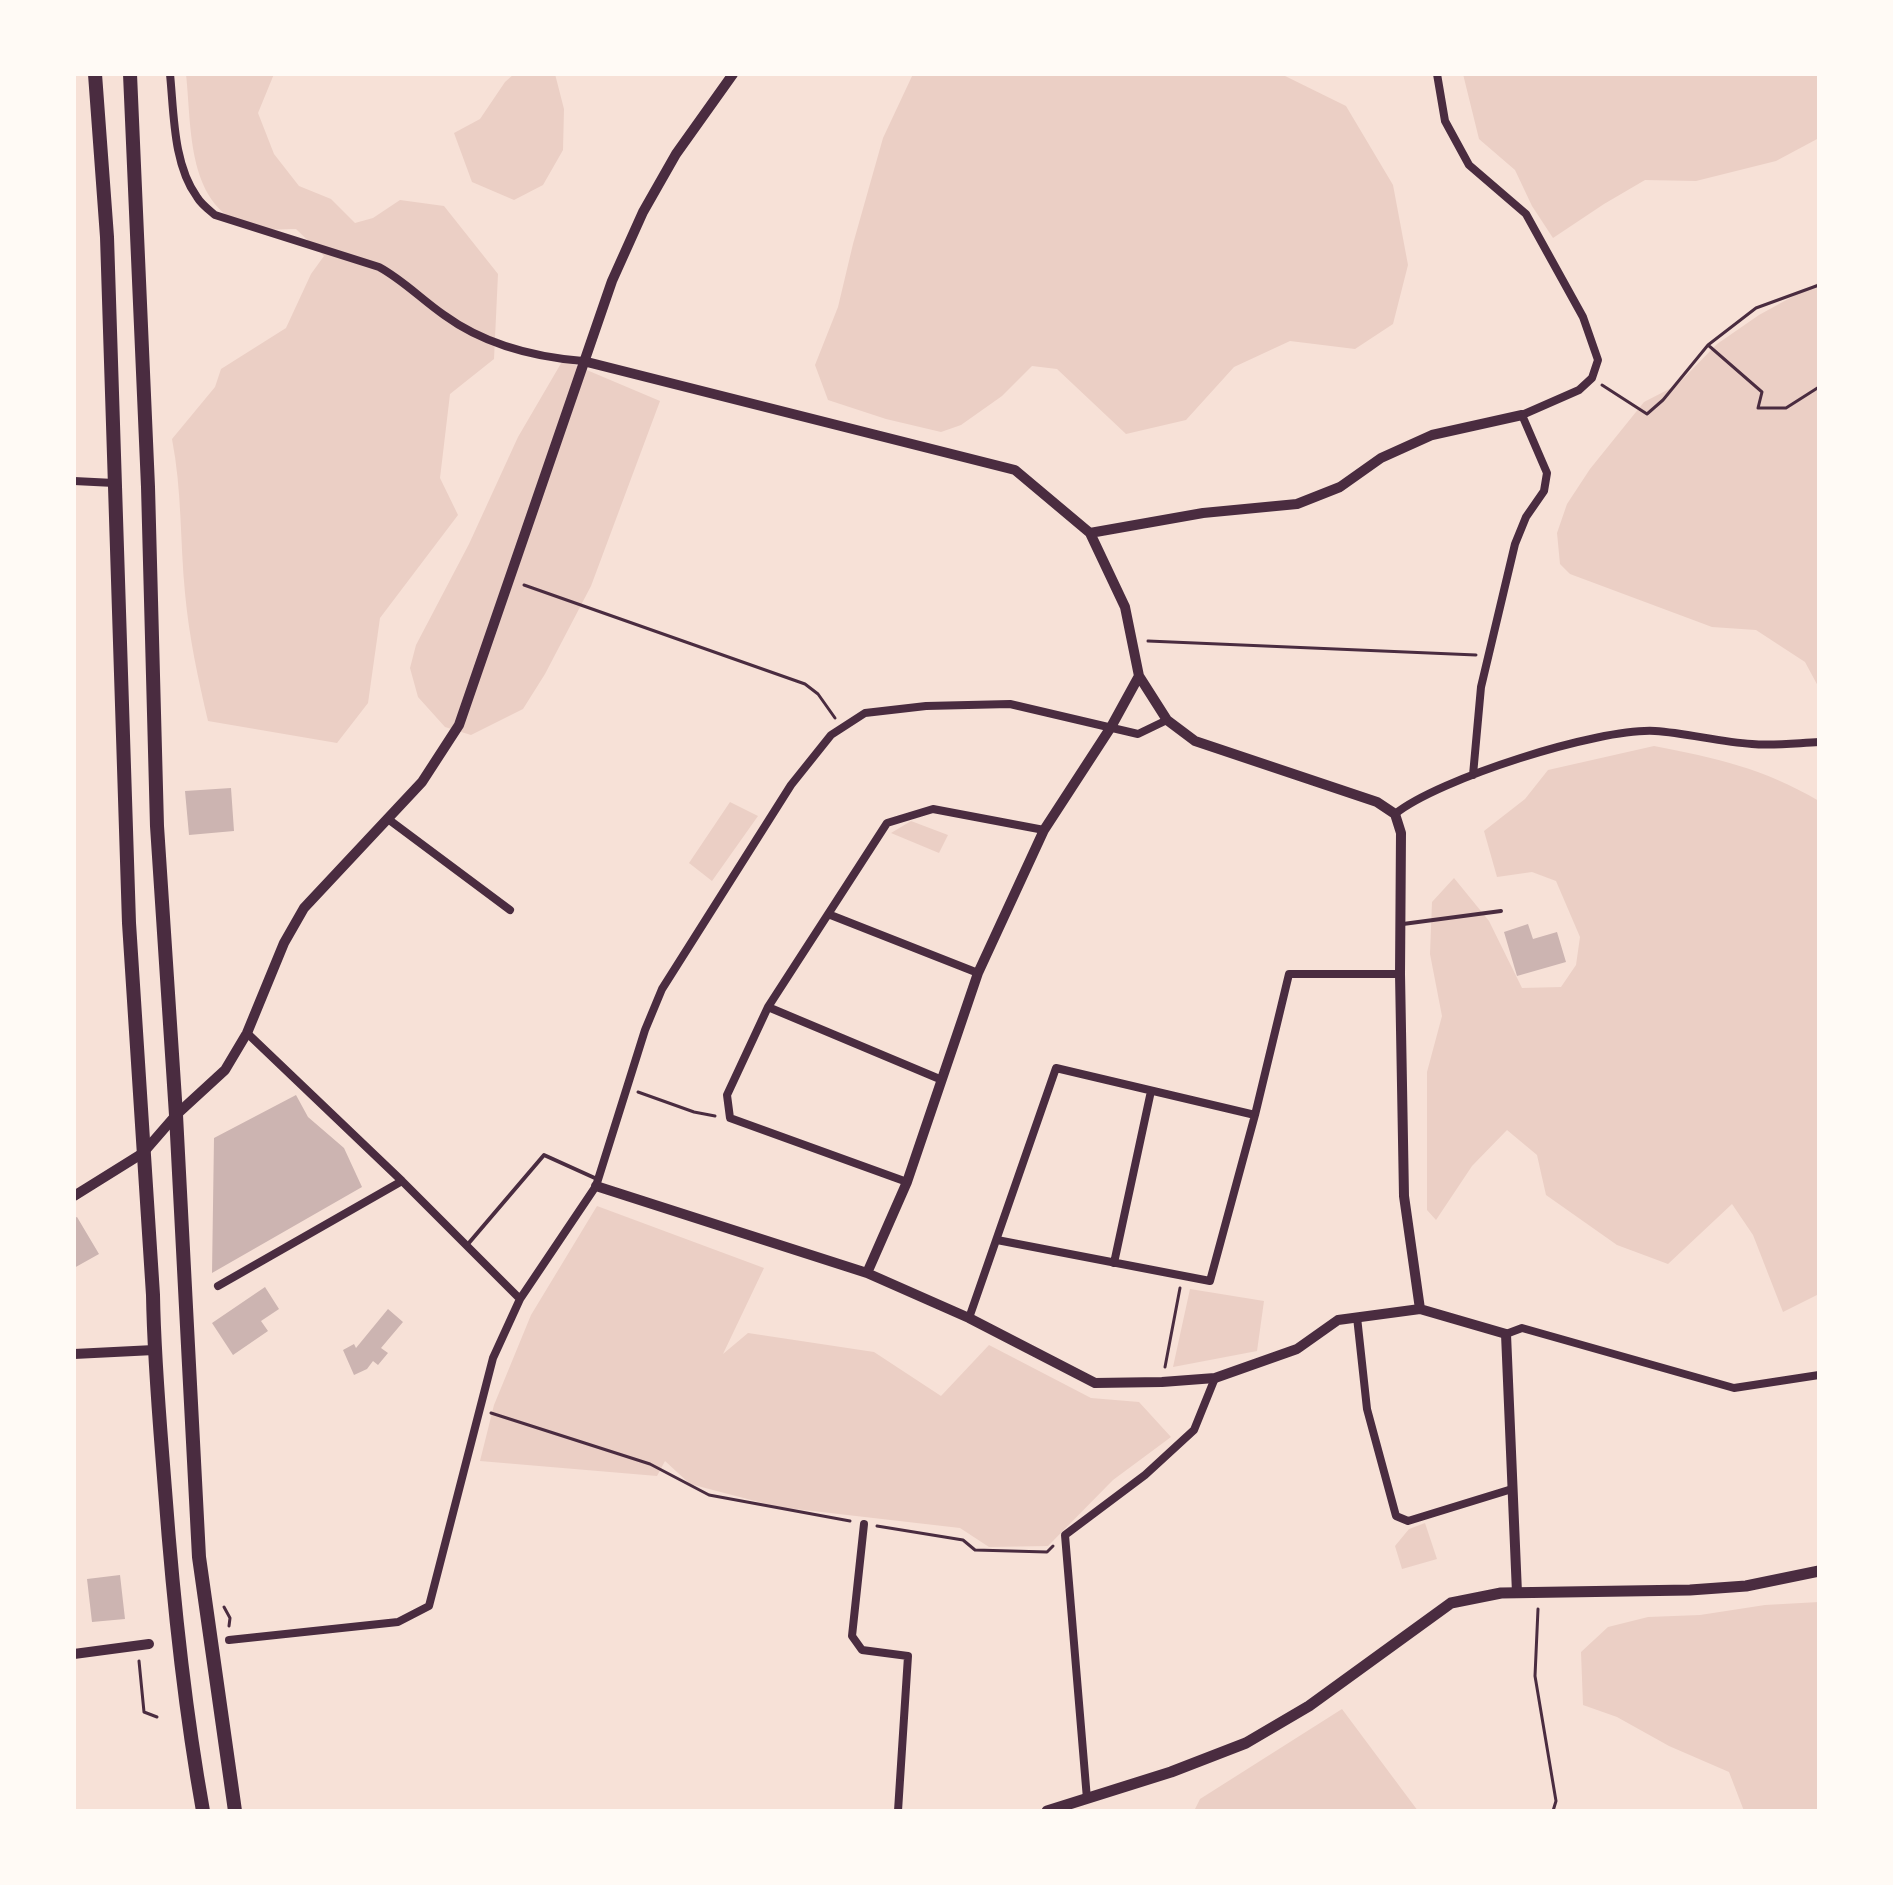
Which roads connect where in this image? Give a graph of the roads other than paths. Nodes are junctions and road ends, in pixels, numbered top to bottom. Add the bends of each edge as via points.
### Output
1 (95, 74) edge
2 (130, 74) edge
3 (170, 74) edge
4 (733, 74) edge
5 (1437, 74) edge
6 (583, 361) junction
7 (1522, 415) junction
8 (74, 481) edge
9 (114, 483) junction
10 (1090, 533) junction
11 (1139, 676) junction
12 (1167, 720) junction
13 (1111, 727) junction
14 (1819, 742) edge
15 (1473, 775) junction
16 (1395, 814) junction
17 (388, 819) junction
18 (1044, 830) junction
19 (510, 910) dead end
20 (1501, 911) dead end
21 (828, 914) junction
22 (1400, 924) junction
23 (978, 973) junction
24 (1400, 974) junction
25 (768, 1007) junction
26 (247, 1033) junction
27 (942, 1080) junction
28 (1151, 1091) junction
29 (176, 1115) junction
30 (1255, 1115) junction
31 (143, 1153) junction
32 (402, 1181) junction
33 (907, 1182) junction
34 (598, 1183) junction
35 (74, 1196) edge
36 (997, 1240) junction
37 (466, 1246) junction
38 (1114, 1263) junction
39 (867, 1273) junction
40 (218, 1286) dead end
41 (520, 1299) junction
42 (1420, 1309) junction
43 (1357, 1317) junction
44 (969, 1318) junction
45 (1506, 1334) junction
46 (154, 1350) junction
47 (74, 1354) edge
48 (1819, 1375) edge
49 (1215, 1378) junction
50 (1512, 1489) junction
51 (864, 1524) road end
52 (1819, 1571) edge
53 (1517, 1593) junction
54 (229, 1640) dead end
55 (143, 1645) road end
56 (74, 1654) edge
57 (1087, 1799) junction
58 (203, 1811) edge
59 (235, 1811) edge
60 (898, 1811) edge
61 (1047, 1811) edge

1 - 9 highway via 107,237
2 - 29 highway via 157,826
3 - 6 street via 185,176 215,215 379,267 443,314 499,346
4 - 6 street via 676,154 643,212
5 - 7 street via 1445,121 1469,165 1526,214 1583,317 1598,360 1592,378 1579,390
6 - 10 street via 1015,470
6 - 17 street via 459,725 422,782
7 - 10 street via 1432,435 1381,458 1340,487 1297,504 1203,513
7 - 15 street via 1547,473 1544,491 1515,544 1481,687
8 - 9 street
9 - 31 highway via 129,923
10 - 11 street via 1125,607
11 - 12 street
11 - 13 street
12 - 13 street via 1138,734
12 - 16 street via 1195,741 1377,802
13 - 18 street
13 - 34 street via 1010,704 926,706 865,713 831,735 791,785 662,989
14 - 15 street via 1755,745 1652,731 1577,741
15 - 16 street via 1411,801
16 - 22 street via 1401,833
17 - 19 street
17 - 26 street via 304,908
18 - 21 street via 933,809 887,823
18 - 23 street
20 - 22 lane
21 - 23 street
21 - 25 street
22 - 24 street
23 - 27 street
24 - 30 street via 1289,974
24 - 42 street via 1404,1196
25 - 27 street
25 - 33 street via 727,1095 730,1118
26 - 29 street via 225,1070
26 - 32 street
27 - 33 street
28 - 30 street
28 - 36 street via 1056,1068
28 - 38 street
29 - 31 street
29 - 59 highway via 199,1557
30 - 38 street via 1210,1281
31 - 35 street
31 - 46 highway
32 - 37 street
32 - 40 street
33 - 39 street
34 - 37 lane via 544,1155
34 - 39 street
34 - 41 street
36 - 38 street
36 - 44 street
37 - 41 street
39 - 44 street
41 - 54 street via 493,1358 429,1606 398,1622
42 - 43 street
42 - 45 street
43 - 49 street via 1338,1320 1297,1349
43 - 50 street via 1367,1409 1396,1516 1408,1521
44 - 49 street via 1095,1383
45 - 48 street via 1522,1328 1734,1388
45 - 50 street
46 - 47 street
46 - 58 highway via 180,1661
49 - 57 street via 1194,1430 1065,1535
50 - 53 street
51 - 60 street via 852,1636 862,1650 908,1656
52 - 53 main road via 1746,1586
53 - 57 main road via 1451,1603 1309,1706 1246,1743
55 - 56 street
57 - 61 main road

